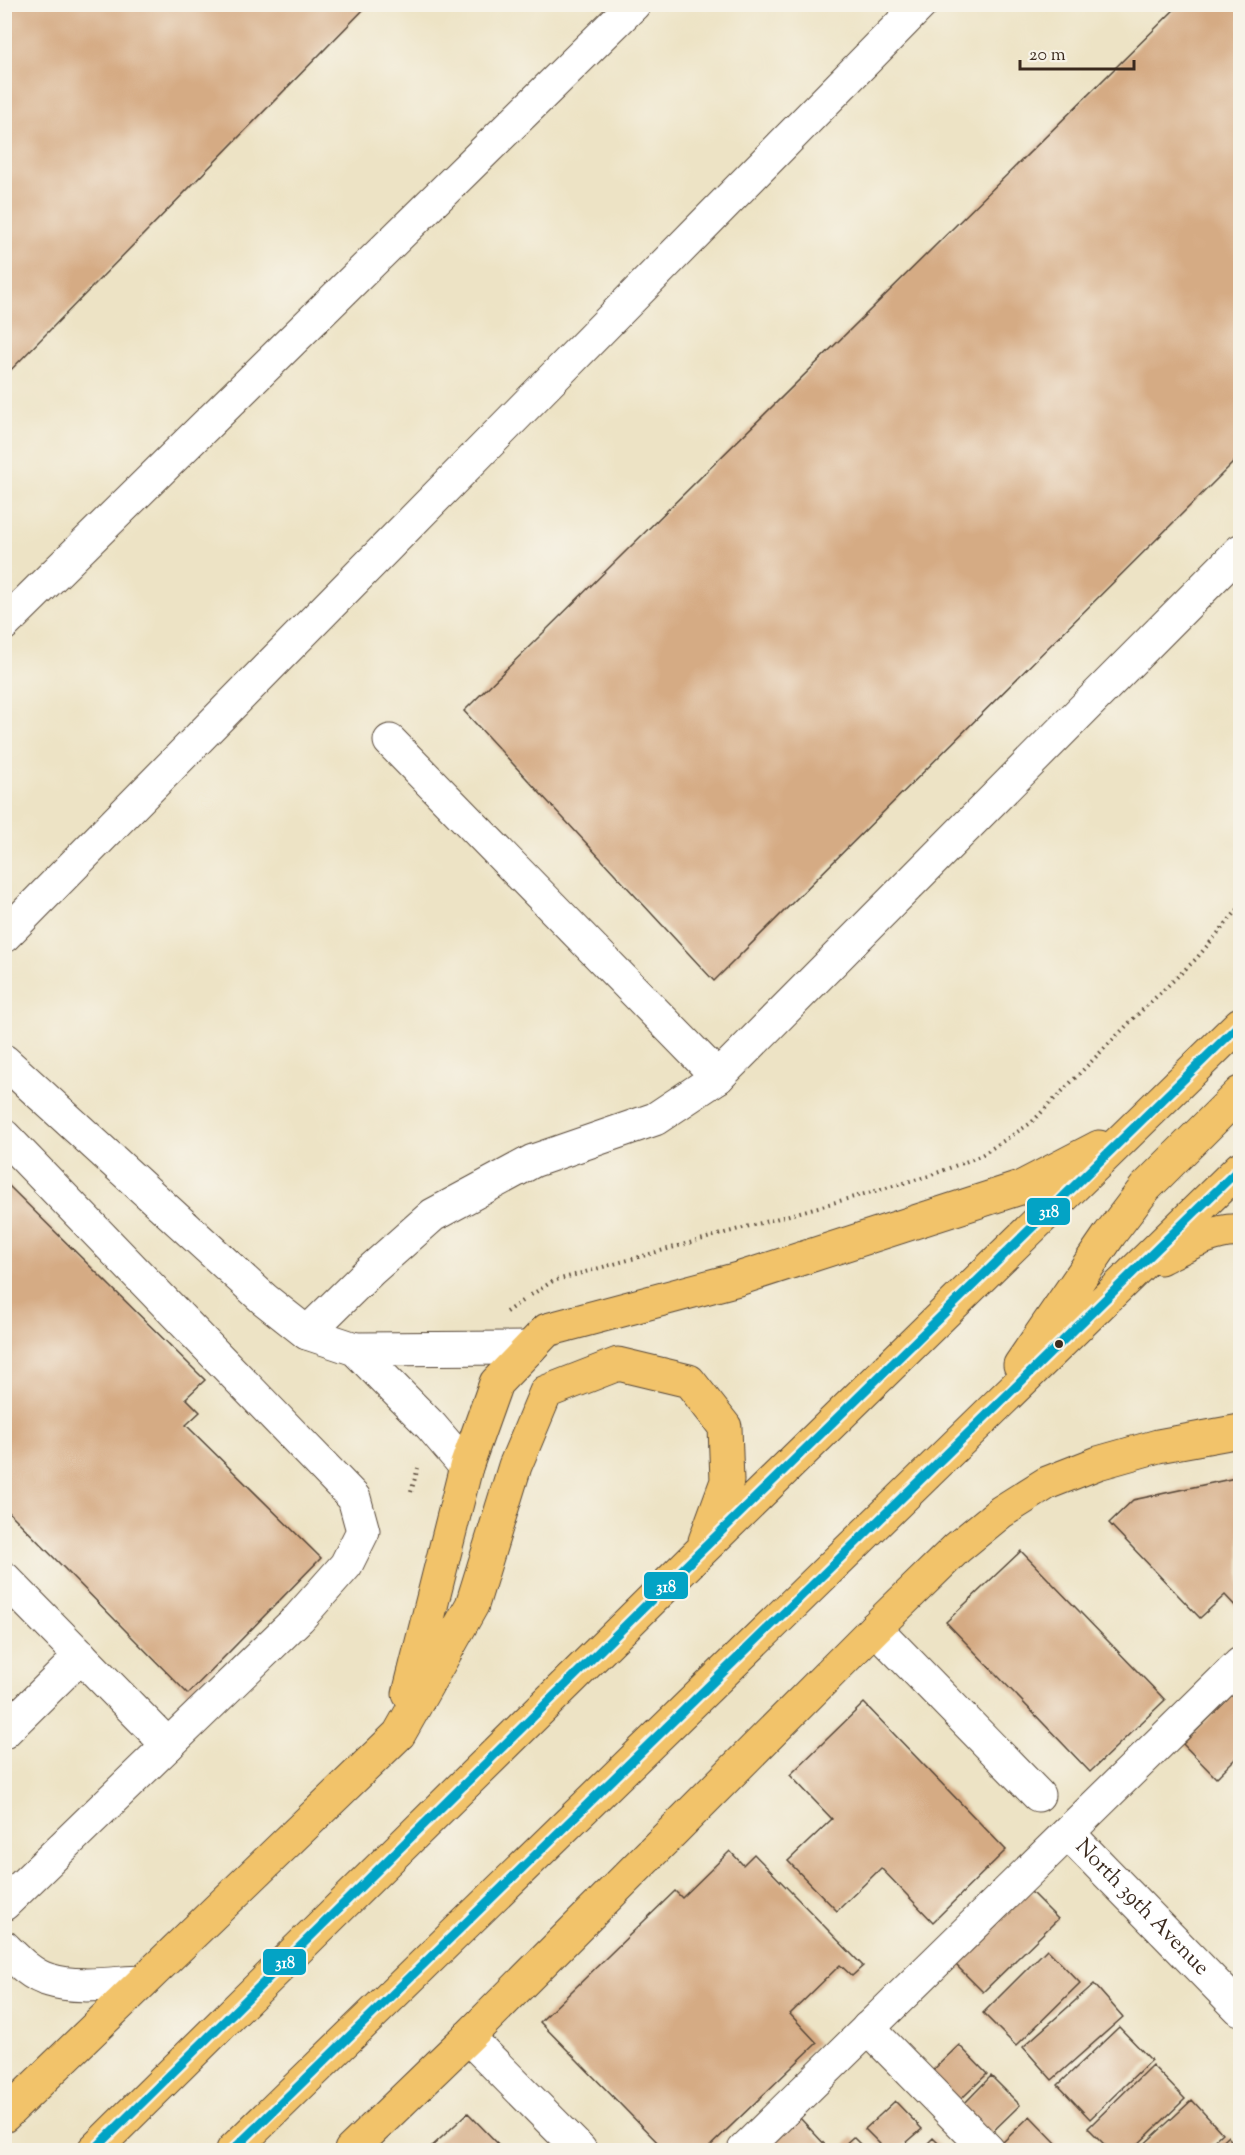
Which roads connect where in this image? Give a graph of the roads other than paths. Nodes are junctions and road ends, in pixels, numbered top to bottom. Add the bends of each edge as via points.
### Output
1 (634, 4) edge
2 (921, 4) edge
3 (1240, 551) edge
4 (4, 624) edge
5 (390, 741) dead end
6 (4, 936) edge
7 (1240, 1024) edge
8 (4, 1061) edge
9 (718, 1077) junction
10 (1240, 1093) edge
11 (1130, 1131) junction
12 (4, 1136) edge
13 (1240, 1168) edge
14 (1240, 1231) edge
15 (1135, 1272) junction
16 (307, 1333) junction
17 (530, 1348) junction
18 (355, 1349) junction
19 (985, 1420) junction
20 (1240, 1431) edge
21 (465, 1467) junction
22 (701, 1551) junction
23 (4, 1578) edge
24 (874, 1628) junction
25 (81, 1656) junction
26 (1240, 1664) edge
27 (4, 1732) edge
28 (399, 1734) junction
29 (168, 1745) junction
30 (1038, 1795) dead end
31 (1068, 1833) junction
32 (4, 1904) edge
33 (6, 1951) edge
34 (142, 1982) junction
35 (1240, 2009) edge
36 (868, 2028) junction
37 (468, 2037) junction
38 (4, 2116) edge
39 (94, 2151) edge
40 (232, 2151) edge
41 (351, 2151) edge
42 (580, 2151) edge
43 (744, 2151) edge
44 (988, 2151) edge

1 - 4 street
2 - 6 street
3 - 9 street
5 - 9 street
7 - 11 main road
8 - 16 street via 264,1299
9 - 16 street via 655,1119 533,1161 433,1215
10 - 19 main road via 1145,1188 1024,1358
11 - 17 main road via 1020,1188 738,1279 547,1330
11 - 22 main road
12 - 29 street via 354,1498 363,1531 346,1565 299,1618
13 - 15 main road
14 - 15 main road via 1230,1230 1182,1246
15 - 19 main road
16 - 18 street
17 - 18 street
17 - 21 main road via 496,1383
18 - 21 street via 431,1426
19 - 40 main road
20 - 24 main road via 1158,1446 1098,1463 1047,1484 1001,1512 957,1548
21 - 28 main road
22 - 28 main road via 727,1481 724,1427 689,1381 618,1364 546,1392 515,1466 472,1605
22 - 39 main road
23 - 25 street
24 - 30 street
24 - 37 main road
25 - 27 street
25 - 29 street
26 - 31 street
28 - 34 main road
29 - 32 street
31 - 35 street, North 39th Avenue
31 - 36 street
33 - 34 street via 48,1980 80,1985
34 - 38 main road
36 - 43 street
36 - 44 street
37 - 41 main road
37 - 42 street

